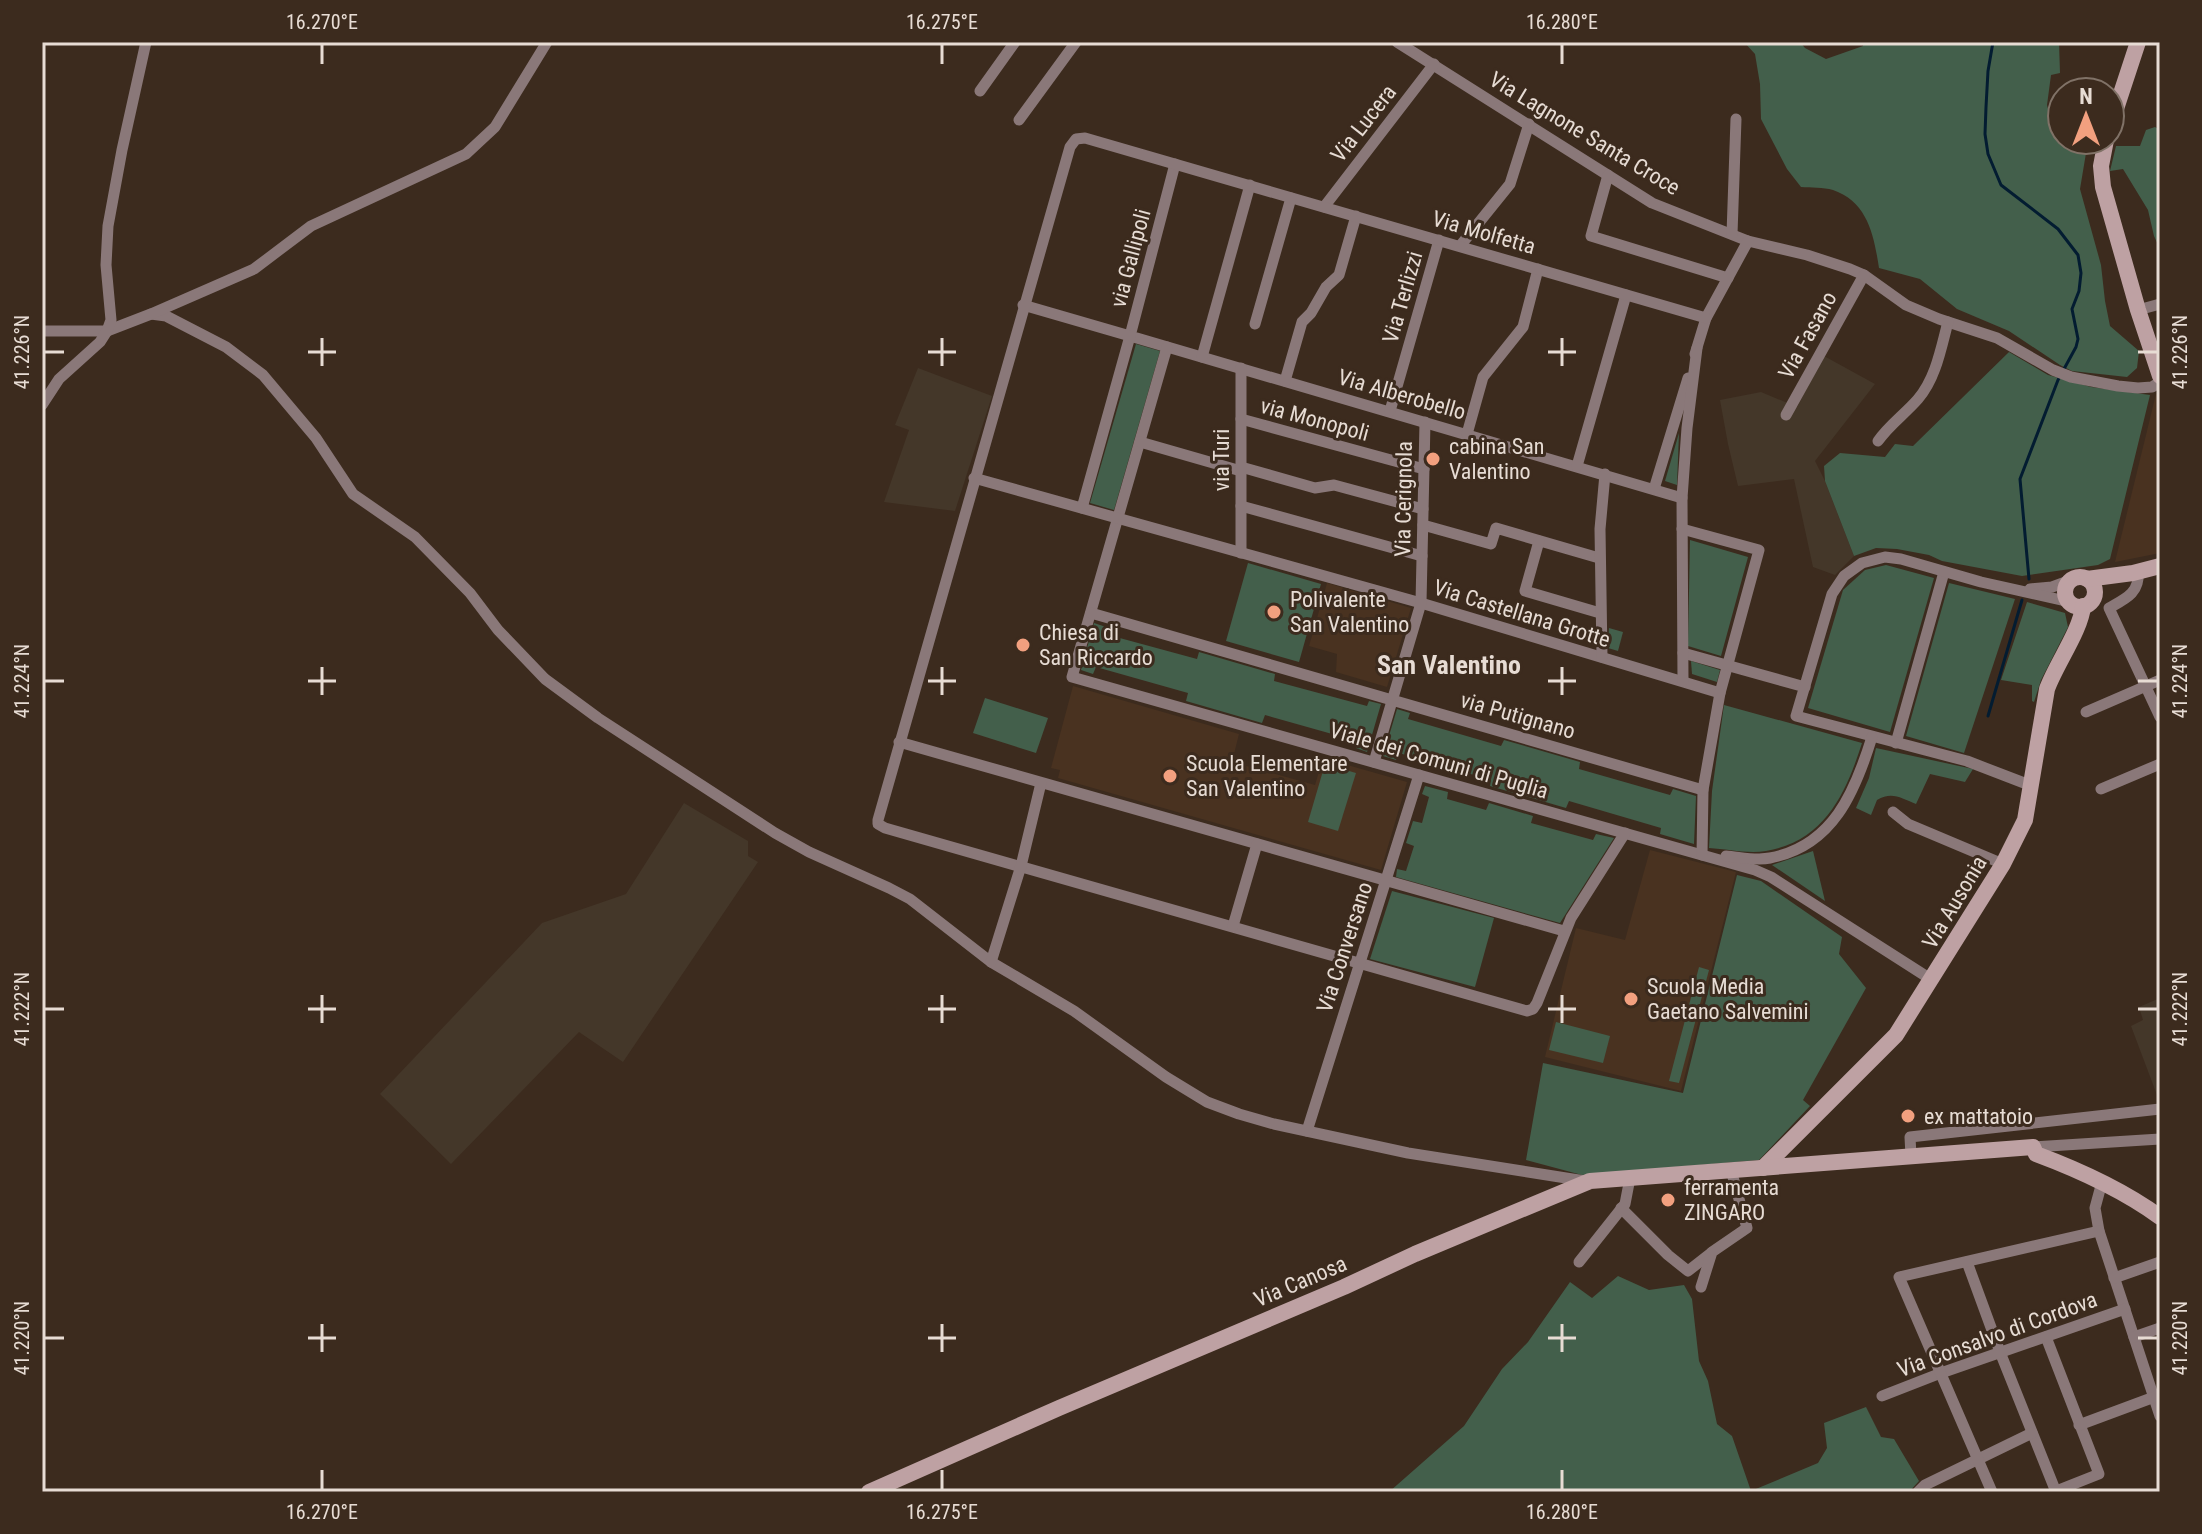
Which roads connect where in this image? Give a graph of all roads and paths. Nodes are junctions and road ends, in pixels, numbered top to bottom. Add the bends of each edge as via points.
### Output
1 (146, 42) edge
2 (547, 42) edge
3 (1015, 42) edge
4 (1076, 42) edge
5 (1397, 42) edge
6 (2138, 42) edge
7 (1434, 64) junction
8 (2126, 78) edge
9 (980, 91) dead end
10 (1736, 119) dead end
11 (1019, 120) dead end
12 (1529, 124) junction
13 (2103, 156) edge
14 (1175, 164) junction
15 (1608, 175) junction
16 (1250, 185) junction
17 (1291, 198) junction
18 (1324, 207) junction
19 (1356, 216) junction
20 (1732, 234) junction
21 (1439, 240) junction
22 (1748, 241) junction
23 (1460, 246) junction
24 (1538, 269) junction
25 (1864, 275) junction
26 (1728, 278) junction
27 (1626, 295) junction
28 (2160, 304) edge
29 (1023, 305) junction
30 (2138, 310) junction
31 (151, 314) junction
32 (1706, 318) junction
33 (1948, 322) junction
34 (1255, 324) dead end
35 (42, 331) edge
36 (107, 331) junction
37 (1130, 336) junction
38 (1167, 347) junction
39 (1697, 348) junction
40 (1202, 357) junction
41 (1241, 368) junction
42 (2160, 376) edge
43 (1285, 381) junction
44 (2160, 382) edge
45 (42, 405) edge
46 (1390, 411) junction
47 (1786, 415) dead end
48 (1241, 419) junction
49 (1425, 422) junction
50 (1467, 434) junction
51 (1878, 441) dead end
52 (1140, 442) junction
53 (1577, 466) junction
54 (1241, 469) junction
55 (1424, 469) junction
56 (1605, 474) junction
57 (974, 478) junction
58 (1654, 489) junction
59 (1682, 498) junction
60 (1241, 506) junction
61 (1082, 508) junction
62 (1423, 509) junction
63 (1119, 518) junction
64 (1423, 525) junction
65 (1682, 529) junction
66 (1539, 541) junction
67 (1241, 553) junction
68 (1422, 556) junction
69 (1599, 558) junction
70 (2160, 566) edge
71 (1944, 572) junction
72 (2135, 572) junction
73 (2084, 584) junction
74 (2021, 591) junction
75 (1421, 603) junction
76 (2076, 604) junction
77 (1091, 613) junction
78 (1600, 613) junction
79 (1683, 653) junction
80 (1602, 657) junction
81 (1726, 665) junction
82 (2160, 680) edge
83 (1683, 681) junction
84 (1805, 687) junction
85 (2146, 687) junction
86 (1720, 693) junction
87 (1392, 699) junction
88 (2086, 712) dead end
89 (2160, 717) edge
90 (1872, 737) junction
91 (899, 742) junction
92 (1896, 743) junction
93 (1374, 762) junction
94 (2160, 764) edge
95 (1419, 775) junction
96 (1041, 783) junction
97 (2032, 786) junction
98 (2101, 789) dead end
99 (1703, 790) junction
100 (1893, 812) dead end
101 (1625, 833) junction
102 (1257, 844) junction
103 (1702, 855) junction
104 (2003, 864) junction
105 (1021, 866) junction
106 (1386, 880) junction
107 (1233, 926) junction
108 (1564, 931) junction
109 (991, 962) junction
110 (1359, 963) junction
111 (1932, 980) junction
112 (2160, 1109) edge
113 (1307, 1131) junction
114 (2160, 1139) edge
115 (2033, 1147) junction
116 (1911, 1156) junction
117 (1763, 1168) junction
118 (1731, 1170) junction
119 (1630, 1178) junction
120 (1590, 1181) junction
121 (2107, 1186) junction
122 (1621, 1208) junction
123 (2160, 1217) edge
124 (2160, 1230) edge
125 (2099, 1231) junction
126 (1712, 1252) junction
127 (1579, 1262) dead end
128 (1967, 1262) junction
129 (2160, 1262) edge
130 (2114, 1278) junction
131 (1701, 1287) dead end
132 (2125, 1309) junction
133 (2160, 1328) edge
134 (2046, 1337) junction
135 (2134, 1337) junction
136 (2000, 1352) junction
137 (1941, 1373) junction
138 (1882, 1396) dead end
139 (2157, 1396) edge
140 (2160, 1416) edge
141 (2079, 1425) junction
142 (2032, 1433) junction
143 (1978, 1459) junction
144 (2056, 1491) edge
145 (869, 1492) edge
146 (1918, 1492) edge
147 (1992, 1492) edge

1 - 36 street via 108,226
2 - 31 street via 495,127 466,154 311,226 254,269
3 - 9 street
4 - 11 street
5 - 7 street, Via Lagnone Santa Croce
6 - 8 main road
7 - 12 street, Via Lagnone Santa Croce
7 - 18 street, Via Lucera
10 - 20 street
12 - 15 street, Via Lagnone Santa Croce
12 - 23 street via 1510,184
13 - 30 main road via 2103,187
14 - 16 street
14 - 29 street via 1076,139
14 - 37 street, via Gallipoli
15 - 20 street, Via Lagnone Santa Croce via 1652,203
15 - 26 street via 1591,236
16 - 17 street, Via Molfetta
16 - 40 street
17 - 18 street, Via Molfetta
17 - 34 street
18 - 19 street, Via Molfetta
19 - 21 street, Via Molfetta
19 - 43 street via 1339,275 1302,322
20 - 22 street, Via Lagnone Santa Croce
21 - 23 street, Via Molfetta
21 - 46 street, Via Terlizzi
22 - 25 street, Via Lagnone Santa Croce
22 - 26 street
23 - 24 street, Via Molfetta
24 - 27 street, Via Molfetta
24 - 50 street via 1523,327 1483,377
25 - 33 street, Via Lagnone Santa Croce via 1906,305
25 - 47 street, Via Fasano
26 - 32 street
27 - 32 street, Via Molfetta
27 - 53 street
28 - 30 street
29 - 37 street
29 - 57 street
30 - 42 main road
31 - 36 street
31 - 109 street via 166,316 226,347 263,375 316,438 353,494 415,537 545,679 775,833 910,899
32 - 39 street
33 - 44 street, Via Lagnone Santa Croce via 1997,338 2071,377 2138,388
33 - 51 street via 1932,378
35 - 36 street
36 - 45 street via 59,379
37 - 38 street, via Gallipoli
37 - 61 street
38 - 40 street, via Gallipoli
38 - 52 street, Viale dei Comuni di Puglia
39 - 58 street
39 - 59 street
40 - 41 street, Via Alberobello
41 - 43 street, Via Alberobello
41 - 48 street, via Turi
43 - 46 street, Via Alberobello
46 - 49 street, Via Alberobello
48 - 54 street, via Turi
48 - 55 street, via Monopoli
49 - 50 street, Via Alberobello
49 - 55 street, Via Cerignola
50 - 53 street, Via Alberobello
52 - 54 street
52 - 63 street, Viale dei Comuni di Puglia
53 - 56 street, Via Alberobello
54 - 60 street, via Turi
54 - 62 street via 1315,488 1334,485
55 - 62 street, Via Cerignola
56 - 58 street, Via Alberobello
56 - 69 street
57 - 61 street
57 - 91 street
58 - 59 street, Via Alberobello
59 - 65 street
60 - 67 street, via Turi
60 - 68 street
61 - 63 street, Via Castellana Grotte
62 - 64 street, Via Cerignola
63 - 67 street, Via Castellana Grotte
63 - 77 street, Viale dei Comuni di Puglia
64 - 66 street via 1491,544 1496,528
64 - 68 street, Via Cerignola
65 - 79 street
65 - 81 street via 1759,550
66 - 69 street
66 - 78 street via 1525,591
67 - 75 street, Via Castellana Grotte
68 - 75 street, Via Cerignola
69 - 78 street
70 - 72 main road
71 - 74 street
71 - 84 street via 1885,557 1850,570 1832,594
71 - 92 street
72 - 73 main road
72 - 85 street via 2139,582 2132,594 2109,608
73 - 74 street
73 - 76 main road via 2091,602
73 - 76 main road via 2067,584 2065,594
74 - 76 street
75 - 80 street, Via Castellana Grotte
75 - 87 street, Via Cerignola
76 - 97 main road, Via Ausonia via 2082,619 2047,689
77 - 87 street, via Putignano
77 - 93 street, Viale dei Comuni di Puglia via 1072,677
78 - 80 street
79 - 81 street
79 - 83 street
80 - 83 street, Via Castellana Grotte
81 - 84 street
81 - 86 street
82 - 85 street
83 - 86 street, Via Castellana Grotte
84 - 90 street via 1796,716
85 - 88 street
85 - 89 street
86 - 99 street
87 - 93 street, Via Cerignola
87 - 99 street, via Putignano
90 - 92 street
90 - 103 street via 1847,802 1808,843 1771,858
91 - 96 street
91 - 105 street via 878,824
92 - 97 street via 1967,761
93 - 95 street, Viale dei Comuni di Puglia
94 - 98 street
95 - 101 street, Viale dei Comuni di Puglia
95 - 106 street, Via Conversano
96 - 102 street
96 - 105 street
97 - 104 main road, Via Ausonia via 2025,820
99 - 103 street
100 - 104 street via 1908,824
101 - 103 street, Viale dei Comuni di Puglia
101 - 108 street
102 - 106 street
102 - 107 street
103 - 111 street, Viale dei Comuni di Puglia via 1771,877
104 - 111 main road, Via Ausonia
105 - 107 street
105 - 109 street
106 - 108 street
106 - 110 street, Via Conversano
107 - 110 street
108 - 110 street via 1537,1003 1527,1011
109 - 113 street via 1074,1011 1207,1102
110 - 113 street, Via Conversano
111 - 117 main road, Via Ausonia via 1896,1035
112 - 116 street via 1910,1137
113 - 120 street via 1408,1153
114 - 115 street
115 - 116 main road, Via Canosa
115 - 121 main road via 2036,1154
116 - 117 main road, Via Canosa
117 - 118 main road, Via Canosa
118 - 119 main road, Via Canosa
118 - 126 street via 1747,1228
119 - 120 main road, Via Canosa
119 - 122 street
120 - 145 main road, Via Canosa
121 - 123 main road
121 - 124 main road
121 - 125 street via 2095,1208
122 - 126 street via 1688,1271
122 - 127 street
125 - 128 street
125 - 130 street
126 - 131 street
128 - 136 street
128 - 137 street via 1899,1277
129 - 130 street
130 - 132 street
132 - 134 street, Via Consalvo di Cordova
132 - 135 street
133 - 135 street
134 - 136 street, Via Consalvo di Cordova
134 - 141 street
135 - 139 street
136 - 137 street, Via Consalvo di Cordova
136 - 142 street
137 - 138 street, Via Consalvo di Cordova
137 - 143 street
139 - 140 street
139 - 141 street
141 - 144 street via 2099,1474
142 - 143 street
142 - 144 street
143 - 146 street
143 - 147 street

